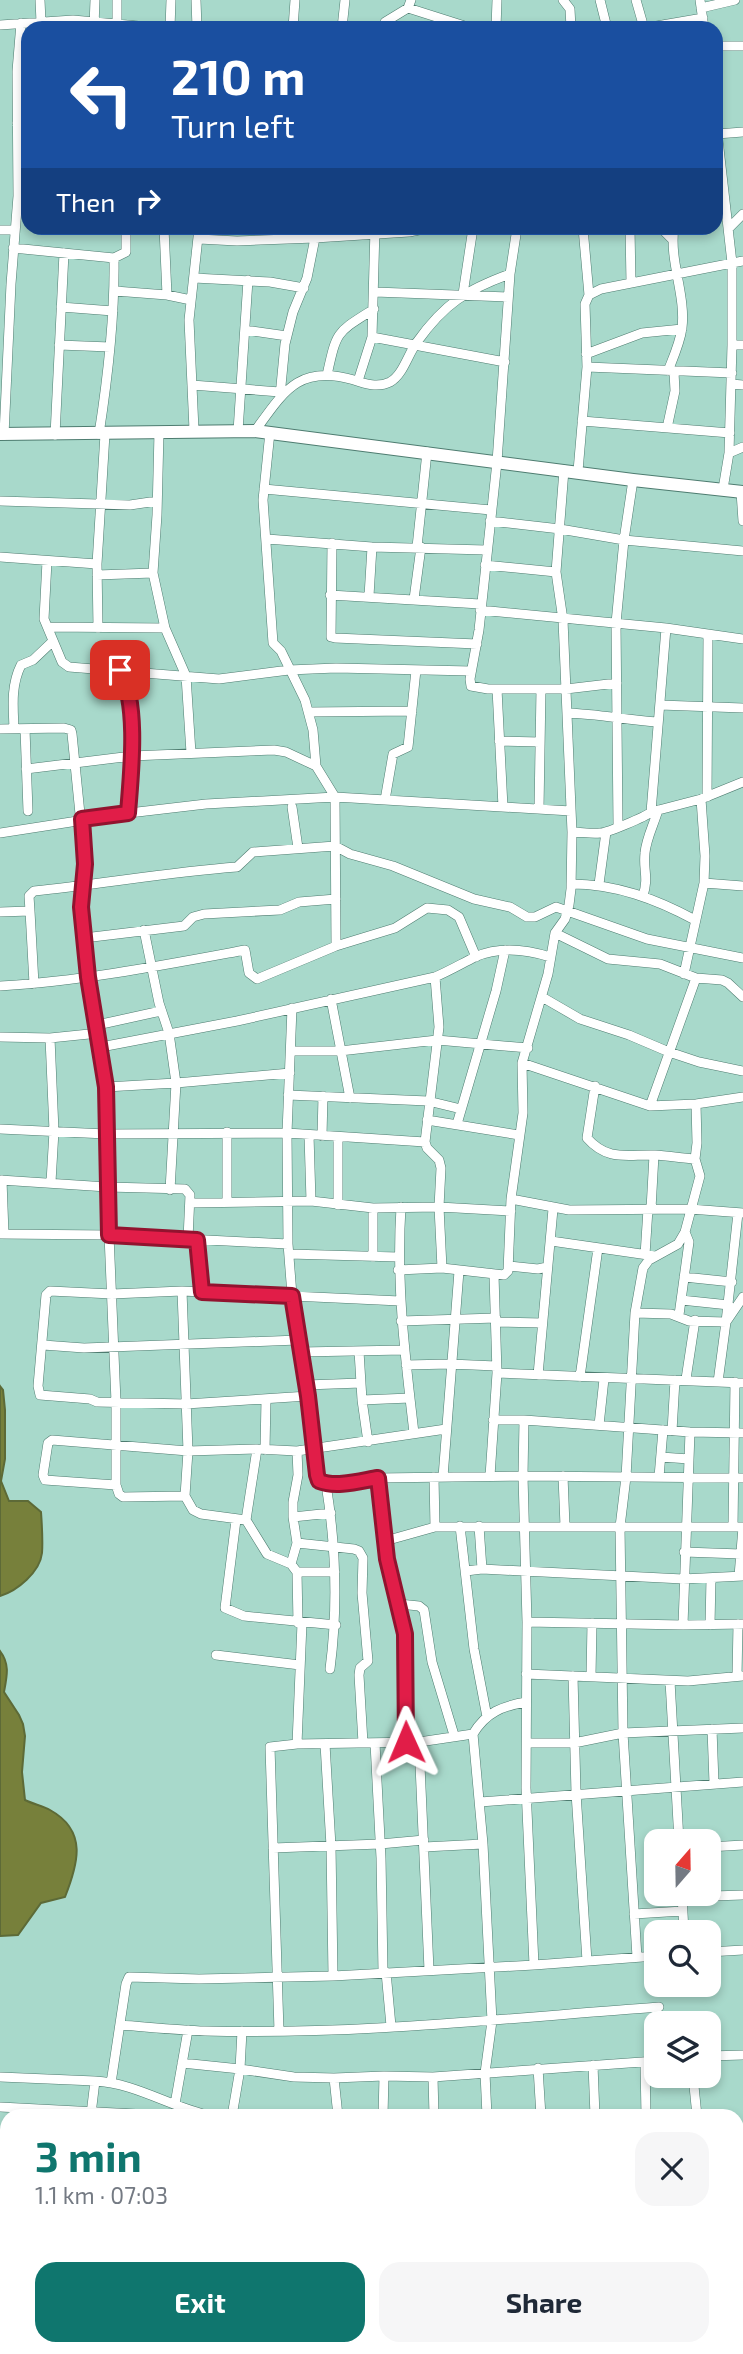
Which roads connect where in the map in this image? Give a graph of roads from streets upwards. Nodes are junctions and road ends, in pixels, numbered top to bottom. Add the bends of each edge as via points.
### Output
1 (40, 0) edge
2 (95, 0) edge
3 (117, 0) edge
4 (171, 0) edge
5 (197, 0) edge
6 (295, 0) edge
7 (345, 0) edge
8 (497, 0) edge
9 (563, 0) edge
10 (600, 0) edge
11 (636, 0) edge
12 (734, 0) edge
13 (409, 4) edge
14 (701, 4) edge
15 (47, 21) edge
16 (94, 21) edge
17 (117, 21) edge
18 (170, 21) edge
19 (197, 21) edge
20 (294, 21) edge
21 (343, 21) edge
22 (386, 21) edge
23 (453, 21) edge
24 (496, 21) edge
25 (571, 21) edge
26 (605, 21) edge
27 (645, 21) edge
28 (21, 23) joint
29 (0, 25) edge
30 (743, 46) edge
31 (723, 47) edge
32 (17, 71) junction
33 (21, 71) edge
34 (17, 123) junction
35 (21, 123) edge
36 (743, 132) edge
37 (723, 134) edge
38 (21, 173) edge
39 (723, 181) edge
40 (21, 205) edge
41 (743, 214) edge
42 (729, 228) junction
43 (0, 230) edge
44 (14, 230) junction
45 (126, 235) edge
46 (164, 235) edge
47 (199, 235) edge
48 (285, 235) edge
49 (341, 235) edge
50 (375, 235) edge
51 (472, 235) edge
52 (516, 235) edge
53 (584, 235) edge
54 (630, 235) edge
55 (668, 235) edge
56 (673, 235) edge
57 (285, 238) junction
58 (315, 238) junction
59 (199, 239) junction
60 (672, 239) junction
61 (13, 248) junction
62 (64, 253) junction
63 (114, 258) junction
64 (743, 261) edge
65 (732, 263) junction
66 (678, 273) junction
67 (510, 274) junction
68 (194, 278) junction
69 (248, 281) junction
70 (631, 283) junction
71 (0, 284) edge
72 (11, 284) junction
73 (304, 288) junction
74 (115, 291) junction
75 (375, 292) junction
76 (463, 294) junction
77 (167, 295) junction
78 (589, 295) junction
79 (508, 297) junction
80 (191, 300) junction
81 (61, 307) junction
82 (374, 309) junction
83 (113, 311) junction
84 (682, 329) junction
85 (5, 330) edge
86 (245, 330) junction
87 (287, 336) junction
88 (372, 337) junction
89 (415, 344) junction
90 (59, 345) junction
91 (732, 345) junction
92 (743, 345) edge
93 (110, 347) junction
94 (586, 354) junction
95 (505, 362) junction
96 (587, 367) junction
97 (671, 372) junction
98 (732, 373) junction
99 (327, 375) junction
100 (358, 381) junction
101 (4, 384) edge
102 (731, 384) junction
103 (192, 385) junction
104 (743, 385) edge
105 (241, 390) junction
106 (280, 394) junction
107 (582, 421) junction
108 (667, 428) junction
109 (194, 430) junction
110 (238, 431) junction
111 (255, 431) junction
112 (159, 432) junction
113 (270, 432) junction
114 (730, 433) junction
115 (102, 434) junction
116 (2, 435) edge
117 (55, 435) junction
118 (743, 447) edge
119 (426, 452) junction
120 (729, 453) junction
121 (497, 462) junction
122 (564, 470) junction
123 (578, 471) junction
124 (633, 480) junction
125 (264, 489) junction
126 (723, 489) junction
127 (742, 492) edge
128 (0, 501) edge
129 (157, 501) junction
130 (421, 502) junction
131 (102, 505) junction
132 (491, 510) junction
133 (490, 521) junction
134 (743, 521) edge
135 (560, 529) junction
136 (267, 539) junction
137 (624, 540) junction
138 (331, 544) junction
139 (372, 547) junction
140 (419, 547) junction
141 (486, 550) junction
142 (743, 551) edge
143 (0, 557) edge
144 (47, 561) junction
145 (97, 564) junction
146 (485, 565) junction
147 (556, 572) junction
148 (153, 573) junction
149 (97, 575) junction
150 (330, 595) junction
151 (369, 596) junction
152 (414, 599) junction
153 (480, 607) junction
154 (563, 620) junction
155 (616, 623) junction
156 (48, 627) junction
157 (98, 628) junction
158 (165, 628) junction
159 (666, 628) junction
160 (708, 635) junction
161 (743, 639) edge
162 (52, 642) junction
163 (477, 645) junction
164 (120, 670) junction
165 (289, 670) junction
166 (416, 670) junction
167 (471, 671) junction
168 (186, 676) junction
169 (617, 683) junction
170 (497, 689) junction
171 (541, 689) junction
172 (566, 689) junction
173 (660, 705) junction
174 (707, 707) junction
175 (743, 708) edge
176 (412, 711) junction
177 (309, 712) junction
178 (567, 713) junction
179 (618, 719) junction
180 (659, 722) junction
181 (14, 728) junction
182 (0, 729) edge
183 (25, 729) junction
184 (499, 741) junction
185 (540, 742) junction
186 (191, 753) junction
187 (132, 756) junction
188 (76, 762) junction
189 (316, 766) junction
190 (26, 769) junction
191 (743, 782) edge
192 (335, 797) junction
193 (704, 798) junction
194 (385, 800) junction
195 (292, 807) dead end
196 (503, 807) junction
197 (539, 809) junction
198 (28, 811) dead end
199 (571, 811) junction
200 (654, 811) junction
201 (128, 813) junction
202 (82, 819) junction
203 (618, 825) junction
204 (572, 832) junction
205 (606, 832) junction
206 (0, 833) edge
207 (335, 846) junction
208 (298, 848) junction
209 (704, 883) junction
210 (570, 884) junction
211 (599, 884) junction
212 (83, 886) junction
213 (743, 886) edge
214 (643, 896) junction
215 (336, 899) junction
216 (30, 911) junction
217 (0, 912) edge
218 (567, 912) junction
219 (695, 920) junction
220 (144, 930) junction
221 (555, 933) junction
222 (84, 938) junction
223 (336, 946) junction
224 (689, 948) junction
225 (505, 950) junction
226 (476, 957) junction
227 (550, 957) junction
228 (743, 958) edge
229 (151, 967) junction
230 (684, 974) junction
231 (435, 976) junction
232 (88, 977) junction
233 (696, 978) junction
234 (34, 984) junction
235 (0, 986) edge
236 (542, 997) junction
237 (743, 997) edge
238 (331, 999) junction
239 (292, 1008) junction
240 (161, 1011) junction
241 (98, 1029) junction
242 (169, 1033) junction
243 (0, 1037) edge
244 (50, 1038) junction
245 (437, 1040) junction
246 (481, 1044) junction
247 (101, 1047) junction
248 (528, 1048) junction
249 (291, 1051) junction
250 (340, 1051) junction
251 (669, 1052) junction
252 (522, 1063) junction
253 (743, 1071) edge
254 (290, 1073) junction
255 (176, 1083) junction
256 (595, 1086) junction
257 (106, 1087) junction
258 (288, 1096) junction
259 (323, 1096) junction
260 (743, 1097) edge
261 (350, 1098) junction
262 (428, 1101) junction
263 (696, 1104) junction
264 (650, 1106) junction
265 (461, 1110) junction
266 (427, 1120) junction
267 (457, 1124) junction
268 (0, 1129) edge
269 (54, 1130) junction
270 (227, 1132) junction
271 (172, 1133) junction
272 (287, 1133) junction
273 (106, 1134) junction
274 (309, 1135) junction
275 (519, 1135) junction
276 (322, 1136) junction
277 (338, 1136) junction
278 (425, 1142) junction
279 (654, 1155) junction
280 (695, 1159) junction
281 (1, 1180) edge
282 (51, 1182) junction
283 (107, 1187) junction
284 (170, 1190) junction
285 (511, 1199) junction
286 (288, 1201) junction
287 (311, 1201) junction
288 (228, 1202) junction
289 (190, 1203) junction
290 (338, 1205) junction
291 (401, 1207) junction
292 (439, 1207) junction
293 (373, 1208) junction
294 (554, 1209) junction
295 (650, 1209) junction
296 (690, 1209) junction
297 (511, 1211) junction
298 (741, 1213) edge
299 (685, 1232) junction
300 (2, 1234) edge
301 (109, 1235) junction
302 (193, 1239) junction
303 (551, 1241) junction
304 (288, 1244) junction
305 (598, 1248) junction
306 (739, 1253) edge
307 (289, 1255) junction
308 (650, 1255) junction
309 (373, 1256) junction
310 (398, 1257) junction
311 (509, 1266) junction
312 (547, 1267) junction
313 (442, 1268) junction
314 (398, 1270) junction
315 (459, 1271) junction
316 (494, 1275) junction
317 (684, 1278) junction
318 (732, 1282) junction
319 (182, 1290) junction
320 (202, 1292) junction
321 (112, 1293) junction
322 (292, 1296) junction
323 (743, 1297) edge
324 (681, 1300) junction
325 (400, 1301) junction
326 (729, 1305) junction
327 (635, 1313) junction
328 (679, 1315) junction
329 (455, 1320) junction
330 (496, 1320) junction
331 (695, 1320) junction
332 (401, 1321) junction
333 (726, 1322) junction
334 (542, 1323) junction
335 (298, 1340) junction
336 (43, 1345) junction
337 (184, 1345) junction
338 (113, 1346) junction
339 (404, 1350) junction
340 (359, 1351) junction
341 (301, 1352) junction
342 (450, 1364) junction
343 (406, 1365) junction
344 (497, 1369) junction
345 (538, 1375) junction
346 (580, 1377) junction
347 (604, 1379) junction
348 (632, 1379) junction
349 (686, 1379) junction
350 (675, 1380) junction
351 (718, 1382) junction
352 (739, 1382) edge
353 (361, 1383) junction
354 (306, 1385) junction
355 (308, 1396) junction
356 (410, 1398) junction
357 (266, 1399) junction
358 (362, 1399) junction
359 (116, 1402) junction
360 (186, 1404) junction
361 (493, 1420) junction
362 (524, 1420) junction
363 (599, 1425) junction
364 (628, 1427) junction
365 (446, 1429) junction
366 (667, 1430) junction
367 (690, 1432) junction
368 (414, 1433) junction
369 (739, 1433) edge
370 (368, 1442) junction
371 (115, 1446) junction
372 (314, 1449) junction
373 (261, 1450) junction
374 (188, 1451) junction
375 (297, 1451) junction
376 (661, 1457) junction
377 (689, 1459) junction
378 (490, 1476) junction
379 (523, 1476) junction
380 (563, 1476) junction
381 (438, 1477) junction
382 (626, 1477) junction
383 (659, 1477) junction
384 (738, 1477) edge
385 (378, 1478) junction
386 (688, 1478) junction
387 (326, 1484) junction
388 (116, 1485) junction
389 (185, 1496) junction
390 (331, 1513) junction
391 (293, 1517) junction
392 (241, 1520) junction
393 (525, 1525) junction
394 (460, 1526) junction
395 (479, 1526) junction
396 (565, 1526) junction
397 (435, 1527) junction
398 (620, 1527) junction
399 (685, 1527) junction
400 (740, 1527) edge
401 (385, 1541) junction
402 (297, 1543) junction
403 (334, 1549) junction
404 (684, 1552) junction
405 (741, 1554) junction
406 (294, 1568) junction
407 (482, 1569) junction
408 (466, 1571) junction
409 (335, 1572) junction
410 (527, 1572) junction
411 (619, 1575) junction
412 (741, 1576) edge
413 (711, 1578) junction
414 (683, 1579) junction
415 (399, 1604) junction
416 (527, 1622) junction
417 (300, 1623) junction
418 (592, 1623) junction
419 (622, 1623) junction
420 (741, 1624) edge
421 (336, 1625) junction
422 (683, 1625) junction
423 (710, 1625) junction
424 (216, 1656) dead end
425 (300, 1665) junction
426 (330, 1670) dead end
427 (526, 1674) junction
428 (573, 1676) junction
429 (591, 1676) junction
430 (740, 1676) edge
431 (622, 1678) junction
432 (670, 1681) junction
433 (526, 1702) junction
434 (487, 1717) junction
435 (743, 1728) edge
436 (712, 1729) junction
437 (672, 1731) junction
438 (623, 1733) junction
439 (473, 1734) junction
440 (454, 1735) junction
441 (406, 1742) junction
442 (419, 1742) junction
443 (363, 1743) junction
444 (375, 1743) junction
445 (527, 1743) junction
446 (574, 1743) junction
447 (297, 1744) junction
448 (325, 1744) junction
449 (743, 1782) edge
450 (714, 1783) junction
451 (675, 1785) junction
452 (626, 1790) junction
453 (576, 1793) junction
454 (526, 1797) junction
455 (480, 1802) junction
456 (678, 1829) edge
457 (380, 1844) junction
458 (424, 1844) junction
459 (483, 1844) junction
460 (743, 1845) edge
461 (331, 1846) junction
462 (721, 1846) edge
463 (273, 1848) junction
464 (721, 1895) edge
465 (743, 1895) edge
466 (683, 1906) edge
467 (683, 1911) junction
468 (634, 1914) junction
469 (683, 1920) edge
470 (743, 1950) edge
471 (721, 1951) edge
472 (637, 1957) junction
473 (644, 1957) edge
474 (587, 1961) junction
475 (534, 1965) junction
476 (490, 1967) junction
477 (429, 1970) junction
478 (385, 1972) junction
479 (333, 1976) junction
480 (278, 1977) junction
481 (659, 2007) dead end
482 (492, 2021) junction
483 (120, 2025) junction
484 (390, 2026) junction
485 (188, 2030) junction
486 (243, 2031) junction
487 (279, 2031) junction
488 (743, 2055) edge
489 (721, 2056) edge
490 (644, 2062) edge
491 (182, 2063) junction
492 (593, 2066) junction
493 (538, 2068) junction
494 (240, 2069) junction
495 (485, 2073) junction
496 (384, 2076) junction
497 (0, 2077) edge
498 (433, 2077) junction
499 (334, 2078) junction
500 (95, 2081) junction
501 (111, 2083) junction
502 (645, 2088) edge
503 (695, 2088) edge
504 (175, 2104) junction
505 (0, 2107) edge
506 (26, 2109) edge
507 (92, 2109) edge
508 (186, 2109) edge
509 (233, 2109) edge
510 (337, 2109) edge
511 (383, 2109) edge
512 (434, 2109) edge
513 (487, 2109) edge
514 (541, 2109) edge
515 (595, 2109) edge
516 (646, 2109) edge
517 (696, 2109) edge

1 - 15 street
2 - 16 street
3 - 17 street
4 - 18 street
5 - 19 street
6 - 20 street
7 - 21 street
8 - 24 street
9 - 25 street via 570,9
10 - 26 street
11 - 27 street
12 - 14 street
13 - 22 street
13 - 23 street
28 - 29 street
28 - 32 street
30 - 31 street
32 - 33 street
32 - 34 street
34 - 35 street
34 - 38 street
36 - 37 street
39 - 42 street
40 - 44 street
41 - 42 street
42 - 65 street
43 - 44 street
44 - 61 street
45 - 63 street via 126,252
46 - 77 street
47 - 59 street
48 - 57 street
49 - 58 street
50 - 75 street
51 - 76 street
52 - 67 street
53 - 78 street
54 - 70 street
55 - 60 street
56 - 60 street
57 - 58 street
57 - 59 street
58 - 73 street
59 - 68 street
60 - 66 street
61 - 62 street
61 - 72 street
62 - 63 street
62 - 81 street
63 - 74 street
64 - 65 street
65 - 66 street
65 - 91 street
66 - 70 street
66 - 84 street
67 - 76 street
67 - 79 street
68 - 69 street
68 - 80 street
69 - 73 street
69 - 86 street
70 - 78 street
71 - 72 street
72 - 85 street
73 - 87 street
74 - 77 street
74 - 83 street
75 - 76 street
75 - 82 street
76 - 79 street
76 - 89 street
77 - 80 street
78 - 94 street via 585,304
79 - 95 street
80 - 103 street
81 - 83 street
81 - 90 street
82 - 88 street
82 - 99 street via 339,332
83 - 93 street
84 - 94 street via 642,333
84 - 97 street
85 - 101 street
86 - 87 street
86 - 105 street
87 - 106 street
88 - 89 street
88 - 100 street
89 - 95 street
89 - 100 street via 393,380 383,384
90 - 93 street
90 - 117 street
91 - 92 street
91 - 98 street
93 - 115 street
94 - 96 street
95 - 121 street
96 - 97 street
96 - 107 street
97 - 98 street
97 - 108 street via 675,391
98 - 102 street
99 - 100 street
99 - 106 street via 302,379
101 - 116 street
102 - 104 street
102 - 114 street
103 - 105 street
103 - 109 street
105 - 106 street
105 - 110 street
106 - 111 street
107 - 108 street
107 - 123 street
108 - 114 street
109 - 110 street
109 - 112 street
110 - 111 street
111 - 113 street
112 - 115 street
112 - 129 street
113 - 119 street
113 - 125 street
114 - 120 street
115 - 117 street
115 - 131 street
116 - 117 street
118 - 120 street
119 - 121 street
119 - 130 street
120 - 126 street
121 - 122 street
121 - 132 street
122 - 123 street
122 - 135 street
123 - 124 street
124 - 126 street
124 - 137 street
125 - 130 street
125 - 136 street
126 - 127 street
127 - 134 street
128 - 131 street
129 - 131 street
129 - 148 street
130 - 132 street
130 - 140 street
131 - 145 street
132 - 133 street
133 - 135 street
133 - 141 street
135 - 137 street
135 - 147 street
136 - 138 street
136 - 165 street via 273,642
137 - 142 street
137 - 155 street
138 - 139 street
138 - 150 street
139 - 140 street
139 - 151 street
140 - 141 street
140 - 152 street
141 - 146 street
143 - 144 street
144 - 145 street
144 - 156 street via 43,612
145 - 149 street
146 - 147 street
146 - 153 street
147 - 154 street
148 - 149 street
148 - 158 street
149 - 157 street
150 - 151 street
150 - 163 street via 329,634 335,638
151 - 152 street
152 - 153 street
153 - 154 street
153 - 163 street
154 - 155 street
154 - 172 street
155 - 159 street
155 - 169 street
156 - 157 street
156 - 162 street
157 - 158 street
158 - 168 street
159 - 160 street
159 - 173 street
160 - 161 street
160 - 174 street
162 - 164 street via 69,667
162 - 181 street via 17,673 12,698
163 - 167 street
164 - 168 street
164 - 187 street via 130,699
165 - 166 street
165 - 168 street via 219,679
165 - 177 street
166 - 167 street
166 - 176 street
167 - 170 street via 471,686
168 - 186 street
169 - 172 street
169 - 179 street
170 - 171 street
170 - 184 street
171 - 172 street
171 - 185 street
172 - 178 street
173 - 174 street
173 - 180 street
174 - 175 street
174 - 193 street
176 - 177 street
176 - 194 street via 408,747 393,754
177 - 189 street
178 - 179 street
178 - 199 street
179 - 180 street
179 - 203 street
180 - 200 street
181 - 182 street
181 - 183 street
183 - 188 street via 71,730
183 - 190 street
184 - 185 street
184 - 196 street
185 - 197 street
186 - 187 street
186 - 189 street via 274,750
187 - 188 street
187 - 201 street
188 - 190 street
188 - 202 street
189 - 192 street
190 - 198 street
191 - 193 street
192 - 194 street
192 - 201 street
192 - 207 street
193 - 200 street
193 - 209 street
194 - 196 street
195 - 208 street
196 - 197 street
197 - 199 street
199 - 204 street
200 - 203 street
200 - 214 street via 645,848
201 - 202 street
202 - 206 street
202 - 212 street
203 - 205 street
204 - 205 street
204 - 210 street
205 - 211 street
207 - 208 street
207 - 215 street
207 - 218 street via 527,917 556,907
208 - 212 street via 253,852 237,867
209 - 213 street
209 - 219 street
210 - 211 street
210 - 218 street
211 - 214 street
212 - 216 street via 34,891
212 - 222 street
214 - 219 street
215 - 220 street via 299,902 280,910 204,914 184,926
215 - 223 street
216 - 217 street
216 - 234 street
218 - 221 street
218 - 224 street
219 - 224 street
220 - 222 street
220 - 229 street
221 - 227 street
221 - 230 street via 608,959 660,964
222 - 232 street
223 - 226 street via 395,928 427,908 437,908 458,917
223 - 229 street via 257,979 248,972 245,950
224 - 228 street
224 - 230 street
225 - 226 street
225 - 227 street
225 - 246 street
226 - 231 street
227 - 236 street
229 - 232 street
229 - 240 street
230 - 233 street
231 - 238 street
231 - 245 street
232 - 234 street
232 - 241 street
233 - 237 street via 728,982
233 - 251 street
234 - 235 street
236 - 248 street
236 - 251 street via 580,1018
238 - 239 street
238 - 250 street
239 - 242 street
239 - 249 street
240 - 241 street
240 - 242 street
241 - 244 street
241 - 247 street
242 - 247 street
242 - 255 street
243 - 244 street
244 - 269 street
245 - 246 street
245 - 250 street
245 - 262 street
246 - 248 street
246 - 265 street
247 - 257 street
248 - 252 street
249 - 250 street
249 - 254 street
250 - 261 street
251 - 253 street
251 - 264 street
252 - 256 street
252 - 275 street
254 - 255 street
254 - 258 street
255 - 257 street
255 - 271 street
256 - 264 street
256 - 279 street via 587,1138 596,1149 628,1157
257 - 273 street
258 - 259 street
258 - 272 street
259 - 261 street
259 - 276 street
260 - 263 street
261 - 262 street
262 - 265 street
262 - 266 street
263 - 264 street
263 - 280 street
265 - 267 street
266 - 267 street
266 - 278 street
267 - 275 street
268 - 269 street
269 - 273 street
269 - 282 street
270 - 271 street
270 - 272 street
270 - 288 street
271 - 273 street
271 - 284 street
272 - 274 street
272 - 286 street
273 - 283 street
274 - 276 street
274 - 287 street
275 - 285 street
276 - 277 street
277 - 278 street
277 - 290 street
278 - 292 street via 441,1168
279 - 280 street
279 - 295 street
280 - 296 street via 700,1176
281 - 282 street
281 - 300 street
282 - 283 street
283 - 284 street
283 - 301 street
284 - 289 street via 189,1191
285 - 294 street
285 - 297 street
286 - 287 street
286 - 288 street
286 - 304 street
287 - 290 street
288 - 289 street
289 - 302 street
290 - 293 street
291 - 292 street
291 - 293 street
291 - 310 street
292 - 297 street
292 - 313 street
293 - 309 street
294 - 295 street
294 - 303 street
295 - 296 street
295 - 308 street
296 - 298 street
296 - 299 street
297 - 311 street
298 - 306 street
299 - 308 street via 678,1244
299 - 317 street via 689,1242
300 - 301 street
301 - 302 street
301 - 321 street
302 - 304 street
302 - 320 street
303 - 305 street
303 - 312 street
304 - 307 street
305 - 308 street
305 - 346 street
306 - 318 street
307 - 309 street
307 - 322 street
308 - 327 street via 643,1268
309 - 310 street
310 - 314 street
311 - 312 street
311 - 316 street via 506,1273
312 - 334 street
313 - 314 street
313 - 315 street
314 - 325 street
315 - 316 street
315 - 329 street
316 - 330 street
317 - 318 street
317 - 324 street
318 - 326 street
319 - 320 street
319 - 321 street
319 - 337 street
320 - 322 street
321 - 336 street via 47,1292
321 - 338 street
322 - 325 street
322 - 335 street
323 - 333 street
324 - 326 street
324 - 328 street
325 - 332 street
326 - 333 street
327 - 328 street
327 - 348 street
328 - 331 street
329 - 330 street
329 - 332 street
329 - 342 street
330 - 334 street
330 - 344 street
331 - 333 street
331 - 349 street
332 - 339 street
333 - 351 street
334 - 345 street
335 - 337 street
335 - 341 street
336 - 338 street
336 - 359 street via 40,1395
337 - 338 street
337 - 360 street
338 - 359 street
339 - 340 street
339 - 343 street
340 - 341 street
340 - 353 street
341 - 354 street
342 - 343 street
342 - 344 street
342 - 365 street
343 - 356 street
344 - 345 street
344 - 361 street
345 - 346 street
346 - 347 street
347 - 348 street
347 - 363 street
348 - 350 street
348 - 364 street
349 - 350 street
349 - 351 street
350 - 366 street
351 - 352 street
352 - 369 street
353 - 354 street
353 - 358 street
354 - 355 street
355 - 357 street
355 - 372 street
356 - 358 street
356 - 368 street
357 - 360 street
357 - 373 street
358 - 370 street
359 - 360 street
359 - 371 street
360 - 374 street
361 - 362 street
361 - 378 street
362 - 363 street
362 - 379 street
363 - 364 street
364 - 366 street
364 - 382 street
365 - 368 street
365 - 381 street
366 - 367 street
366 - 376 street
367 - 369 street
367 - 377 street
368 - 370 street
369 - 384 street
370 - 372 street
371 - 374 street
371 - 388 street
371 - 388 street via 49,1441 43,1475 45,1480
372 - 375 street
372 - 387 street via 319,1481
373 - 374 street
373 - 375 street
373 - 392 street
374 - 389 street
375 - 391 street
376 - 377 street
376 - 383 street
377 - 386 street
378 - 379 street
378 - 381 street
379 - 380 street
379 - 393 street
380 - 382 street
380 - 396 street
381 - 385 street
381 - 397 street
382 - 383 street
382 - 398 street
383 - 386 street
384 - 386 street
384 - 400 street
385 - 387 street
385 - 401 street
386 - 399 street
387 - 390 street
388 - 389 street via 123,1497
389 - 392 street via 201,1514
390 - 391 street
390 - 403 street
391 - 402 street
392 - 406 street via 267,1554
392 - 417 street via 225,1608 236,1614
393 - 395 street
393 - 396 street
393 - 410 street
394 - 395 street
394 - 397 street
394 - 408 street
395 - 407 street
396 - 398 street
397 - 401 street
398 - 399 street
398 - 411 street
399 - 400 street
399 - 404 street
400 - 405 street
401 - 415 street
402 - 403 street
402 - 406 street
403 - 409 street
403 - 443 street via 359,1551 363,1558 368,1661 359,1675
404 - 405 street
404 - 414 street
405 - 412 street
406 - 409 street
406 - 417 street
407 - 408 street
407 - 410 street
408 - 434 street
409 - 421 street
410 - 411 street
410 - 416 street
411 - 414 street
411 - 419 street
412 - 413 street
413 - 414 street
413 - 423 street
414 - 422 street
415 - 440 street via 419,1605 424,1610 432,1662
415 - 441 street via 406,1647
416 - 418 street
416 - 427 street
417 - 421 street
417 - 425 street
418 - 419 street
418 - 429 street
419 - 422 street
419 - 431 street
420 - 423 street
420 - 430 street
421 - 426 street
422 - 423 street
424 - 425 street
425 - 447 street
427 - 428 street
427 - 433 street
428 - 429 street
428 - 446 street
429 - 431 street
430 - 432 street
431 - 432 street
431 - 438 street
432 - 437 street
433 - 434 street via 503,1706
433 - 445 street
434 - 439 street
435 - 436 street
436 - 437 street
436 - 450 street
437 - 438 street
437 - 451 street
438 - 446 street
438 - 452 street
439 - 440 street
439 - 455 street
440 - 442 street
441 - 442 street
441 - 444 street
442 - 458 street
443 - 444 street
443 - 448 street
444 - 457 street
445 - 446 street
445 - 454 street
446 - 453 street
447 - 448 street
447 - 463 street via 270,1747
448 - 461 street
449 - 450 street
450 - 451 street
451 - 452 street
451 - 456 street
452 - 453 street
452 - 468 street
453 - 454 street
453 - 474 street
454 - 455 street
454 - 475 street
455 - 459 street
457 - 458 street
457 - 461 street
457 - 478 street
458 - 459 street
458 - 477 street
459 - 476 street
460 - 462 street
461 - 463 street
461 - 479 street
463 - 480 street
464 - 465 street
466 - 467 street
467 - 468 street
467 - 469 street
468 - 472 street
470 - 471 street
472 - 473 street
472 - 474 street
474 - 475 street
475 - 476 street
476 - 477 street
476 - 482 street
477 - 478 street
478 - 479 street
478 - 484 street
479 - 480 street
480 - 483 street via 129,1977
480 - 487 street
481 - 482 street
482 - 484 street
482 - 495 street
483 - 485 street
483 - 501 street
484 - 487 street
485 - 486 street
485 - 491 street
486 - 487 street
486 - 494 street
488 - 489 street
490 - 492 street
491 - 494 street
491 - 504 street
492 - 493 street
492 - 515 street
493 - 495 street
493 - 514 street
494 - 499 street
494 - 509 street
495 - 498 street
495 - 513 street
496 - 498 street
496 - 499 street
496 - 511 street
497 - 500 street
498 - 512 street
499 - 510 street
500 - 501 street
500 - 507 street
501 - 504 street
502 - 516 street
503 - 517 street
504 - 508 street
505 - 506 street

